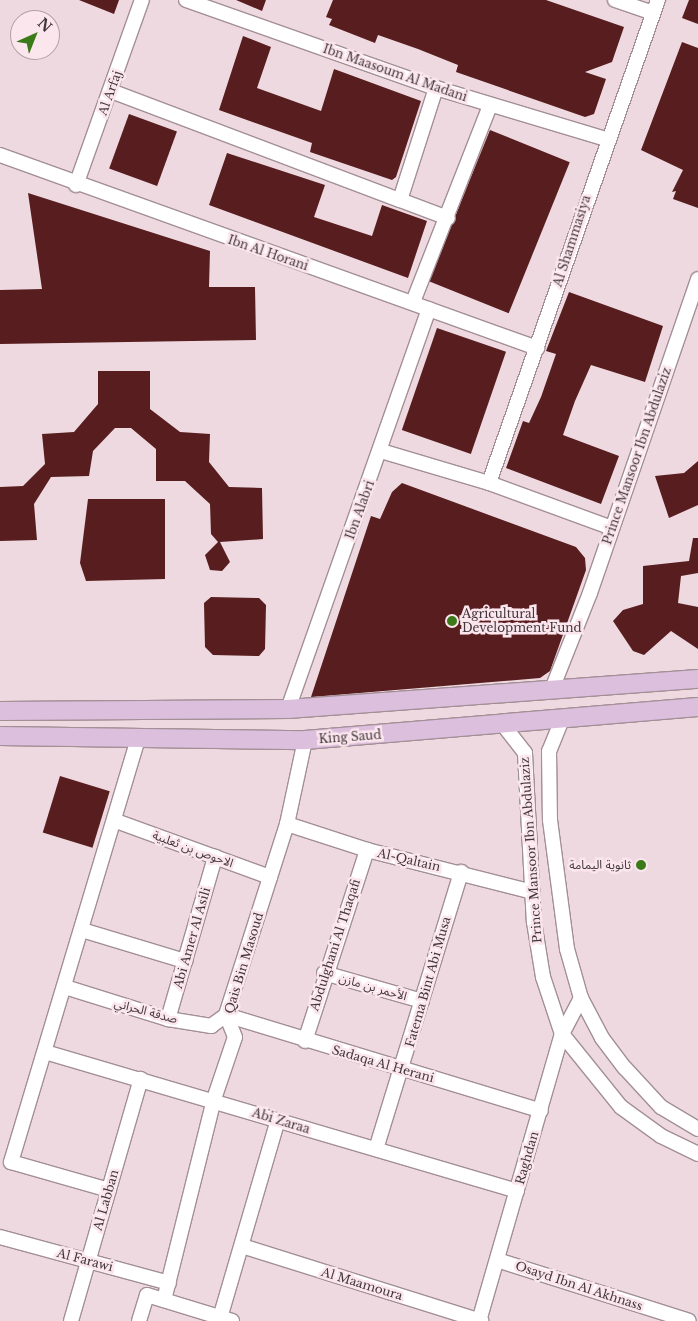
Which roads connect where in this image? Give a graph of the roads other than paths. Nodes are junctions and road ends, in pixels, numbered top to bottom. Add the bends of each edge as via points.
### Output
1 (142, 0) edge
2 (186, 0) edge
3 (615, 0) edge
4 (655, 7) edge
5 (436, 88) junction
6 (110, 91) junction
7 (490, 106) junction
8 (606, 139) junction
9 (0, 155) edge
10 (76, 185) junction
11 (400, 200) junction
12 (448, 218) junction
13 (698, 279) edge
14 (413, 302) junction
15 (428, 310) junction
16 (537, 348) junction
17 (381, 451) junction
18 (489, 483) junction
19 (612, 528) junction
20 (698, 679) edge
21 (552, 689) junction
22 (698, 707) edge
23 (288, 709) junction
24 (2, 710) edge
25 (561, 722) junction
26 (504, 726) junction
27 (0, 736) edge
28 (138, 740) junction
29 (305, 740) junction
30 (528, 801) junction
31 (116, 820) junction
32 (550, 820) junction
33 (287, 824) junction
34 (367, 850) junction
35 (215, 856) junction
36 (461, 872) junction
37 (270, 877) junction
38 (533, 892) junction
39 (82, 930) junction
40 (185, 961) junction
41 (324, 973) junction
42 (64, 987) junction
43 (581, 998) junction
44 (422, 1001) junction
45 (226, 1015) junction
46 (168, 1019) junction
47 (562, 1034) junction
48 (305, 1041) junction
49 (44, 1052) junction
50 (403, 1070) junction
51 (141, 1079) junction
52 (214, 1099) junction
53 (541, 1111) junction
54 (278, 1120) junction
55 (698, 1129) edge
56 (376, 1150) junction
57 (698, 1154) edge
58 (109, 1190) junction
59 (517, 1191) junction
60 (0, 1237) edge
61 (242, 1246) junction
62 (497, 1260) junction
63 (89, 1261) junction
64 (169, 1283) junction
65 (164, 1300) junction
66 (226, 1319) edge
67 (71, 1321) edge
68 (139, 1321) edge
69 (480, 1321) edge
70 (689, 1321) edge

1 - 6 street, Al Arfaj
2 - 5 street, Ibn Maasoum Al Madani
3 - 4 street
4 - 8 street, Al Shammasiya
5 - 7 street, Ibn Maasoum Al Madani
5 - 11 street
6 - 10 street, Al Arfaj
6 - 11 street
7 - 8 street, Ibn Maasoum Al Madani
7 - 12 street
8 - 16 street, Al Shammasiya
9 - 10 street, Ibn Al Horani
10 - 14 street, Ibn Al Horani
11 - 12 street
12 - 14 street
13 - 19 street, Prince Mansoor Ibn Abdulaziz
14 - 15 street, Ibn Al Horani
15 - 16 street, Ibn Al Horani
15 - 17 street, Ibn Alabri
16 - 18 street, Al Shammasiya
17 - 18 street
17 - 23 street, Ibn Alabri
18 - 19 street
19 - 21 street, Prince Mansoor Ibn Abdulaziz
20 - 21 main road
21 - 23 main road
22 - 25 main road, King Saud
23 - 24 main road
25 - 26 main road, King Saud
25 - 32 street, Prince Mansoor Ibn Abdulaziz via 550,751
26 - 29 main road, King Saud
26 - 30 street, Prince Mansoor Ibn Abdulaziz via 526,753
27 - 28 main road, King Saud
28 - 29 main road, King Saud
28 - 31 street
29 - 33 street, Qais Bin Masoud
30 - 32 street via 536,758 541,760
30 - 38 street, Prince Mansoor Ibn Abdulaziz
31 - 35 street, الاحوص بن ثعلبية
31 - 39 street
32 - 43 street, Prince Mansoor Ibn Abdulaziz via 566,949
33 - 34 street, Al-Qaltain
33 - 37 street, Qais Bin Masoud
34 - 36 street, Al-Qaltain
34 - 41 street, Abdulghani Al Thaqafi
35 - 37 street, الاحوص بن ثعلبية
35 - 40 street, Abi Amer Al Asili
36 - 38 street, Al-Qaltain
36 - 44 street, Fatema Bint Abi Musa
37 - 45 street, Qais Bin Masoud
38 - 47 street, Prince Mansoor Ibn Abdulaziz via 543,977
39 - 40 street
39 - 42 street
40 - 46 street, Abi Amer Al Asili
41 - 44 street, الأحمر بن مازن
41 - 48 street, Abdulghani Al Thaqafi
42 - 46 street, صدقة الحراني
42 - 49 street
43 - 47 street, Raghdan
43 - 55 street, Prince Mansoor Ibn Abdulaziz via 602,1038 624,1068 661,1107
44 - 50 street, Fatema Bint Abi Musa
45 - 46 street, صدقة الحراني via 210,1026
45 - 48 street, Sadaqa Al Herani
45 - 52 street, Qais Bin Masoud via 235,1036
47 - 53 street, Raghdan
47 - 57 street, Prince Mansoor Ibn Abdulaziz via 621,1107 661,1136
48 - 50 street, Sadaqa Al Herani
49 - 51 street, Abi Zaraa
49 - 58 street via 11,1162
50 - 53 street, Sadaqa Al Herani
50 - 56 street, Fatema Bint Abi Musa
51 - 52 street, Abi Zaraa
51 - 58 street, Al Labban
52 - 54 street, Abi Zaraa
52 - 64 street, Qais Bin Masoud
53 - 59 street, Raghdan
54 - 56 street, Abi Zaraa
54 - 61 street
56 - 59 street, Abi Zaraa
58 - 63 street, Al Labban
59 - 62 street, Raghdan
60 - 63 street, Al Farawi
61 - 66 street
61 - 69 street, Al Maamoura
62 - 69 street, Raghdan
62 - 70 street, Osayd Ibn Al Akhnass
63 - 64 street, Al Farawi
63 - 67 street, Al Labban
64 - 65 street, Qais Bin Masoud
65 - 66 street
65 - 68 street via 147,1295

